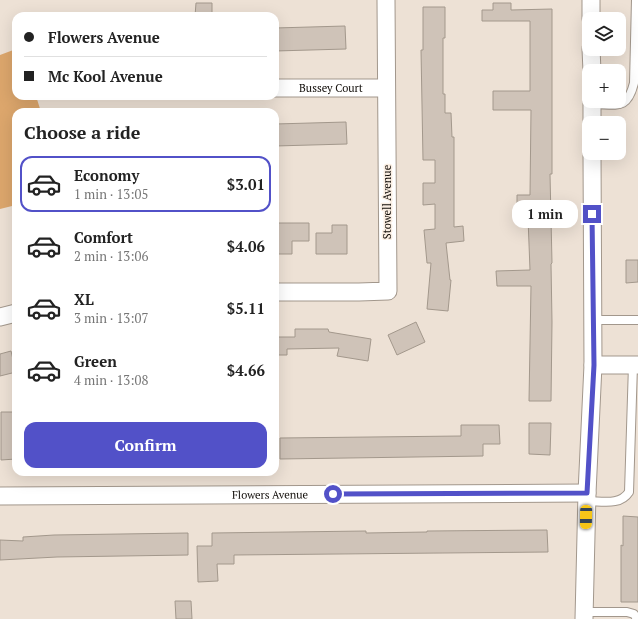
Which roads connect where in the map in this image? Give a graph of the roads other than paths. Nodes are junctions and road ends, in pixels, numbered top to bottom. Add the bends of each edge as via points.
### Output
1 (386, 0) edge
2 (591, 0) edge
3 (636, 0) edge
4 (591, 12) edge
5 (279, 88) edge
6 (386, 88) junction
7 (626, 102) edge
8 (592, 160) edge
9 (279, 292) edge
10 (12, 314) edge
11 (0, 317) edge
12 (593, 320) junction
13 (638, 320) edge
14 (594, 365) junction
15 (636, 365) edge
16 (0, 496) edge
17 (587, 497) junction
18 (584, 616) edge
19 (637, 619) edge

1 - 6 street, Stowell Avenue
2 - 4 street
3 - 7 lane via 634,83
5 - 6 street, Bussey Court
6 - 9 street, Stowell Avenue via 388,291
8 - 12 street
10 - 11 street
12 - 13 lane
12 - 14 street
14 - 15 street
14 - 17 street
15 - 17 lane via 629,492 621,501
16 - 17 street, Flowers Avenue
17 - 18 street
18 - 19 lane via 627,612 634,614

